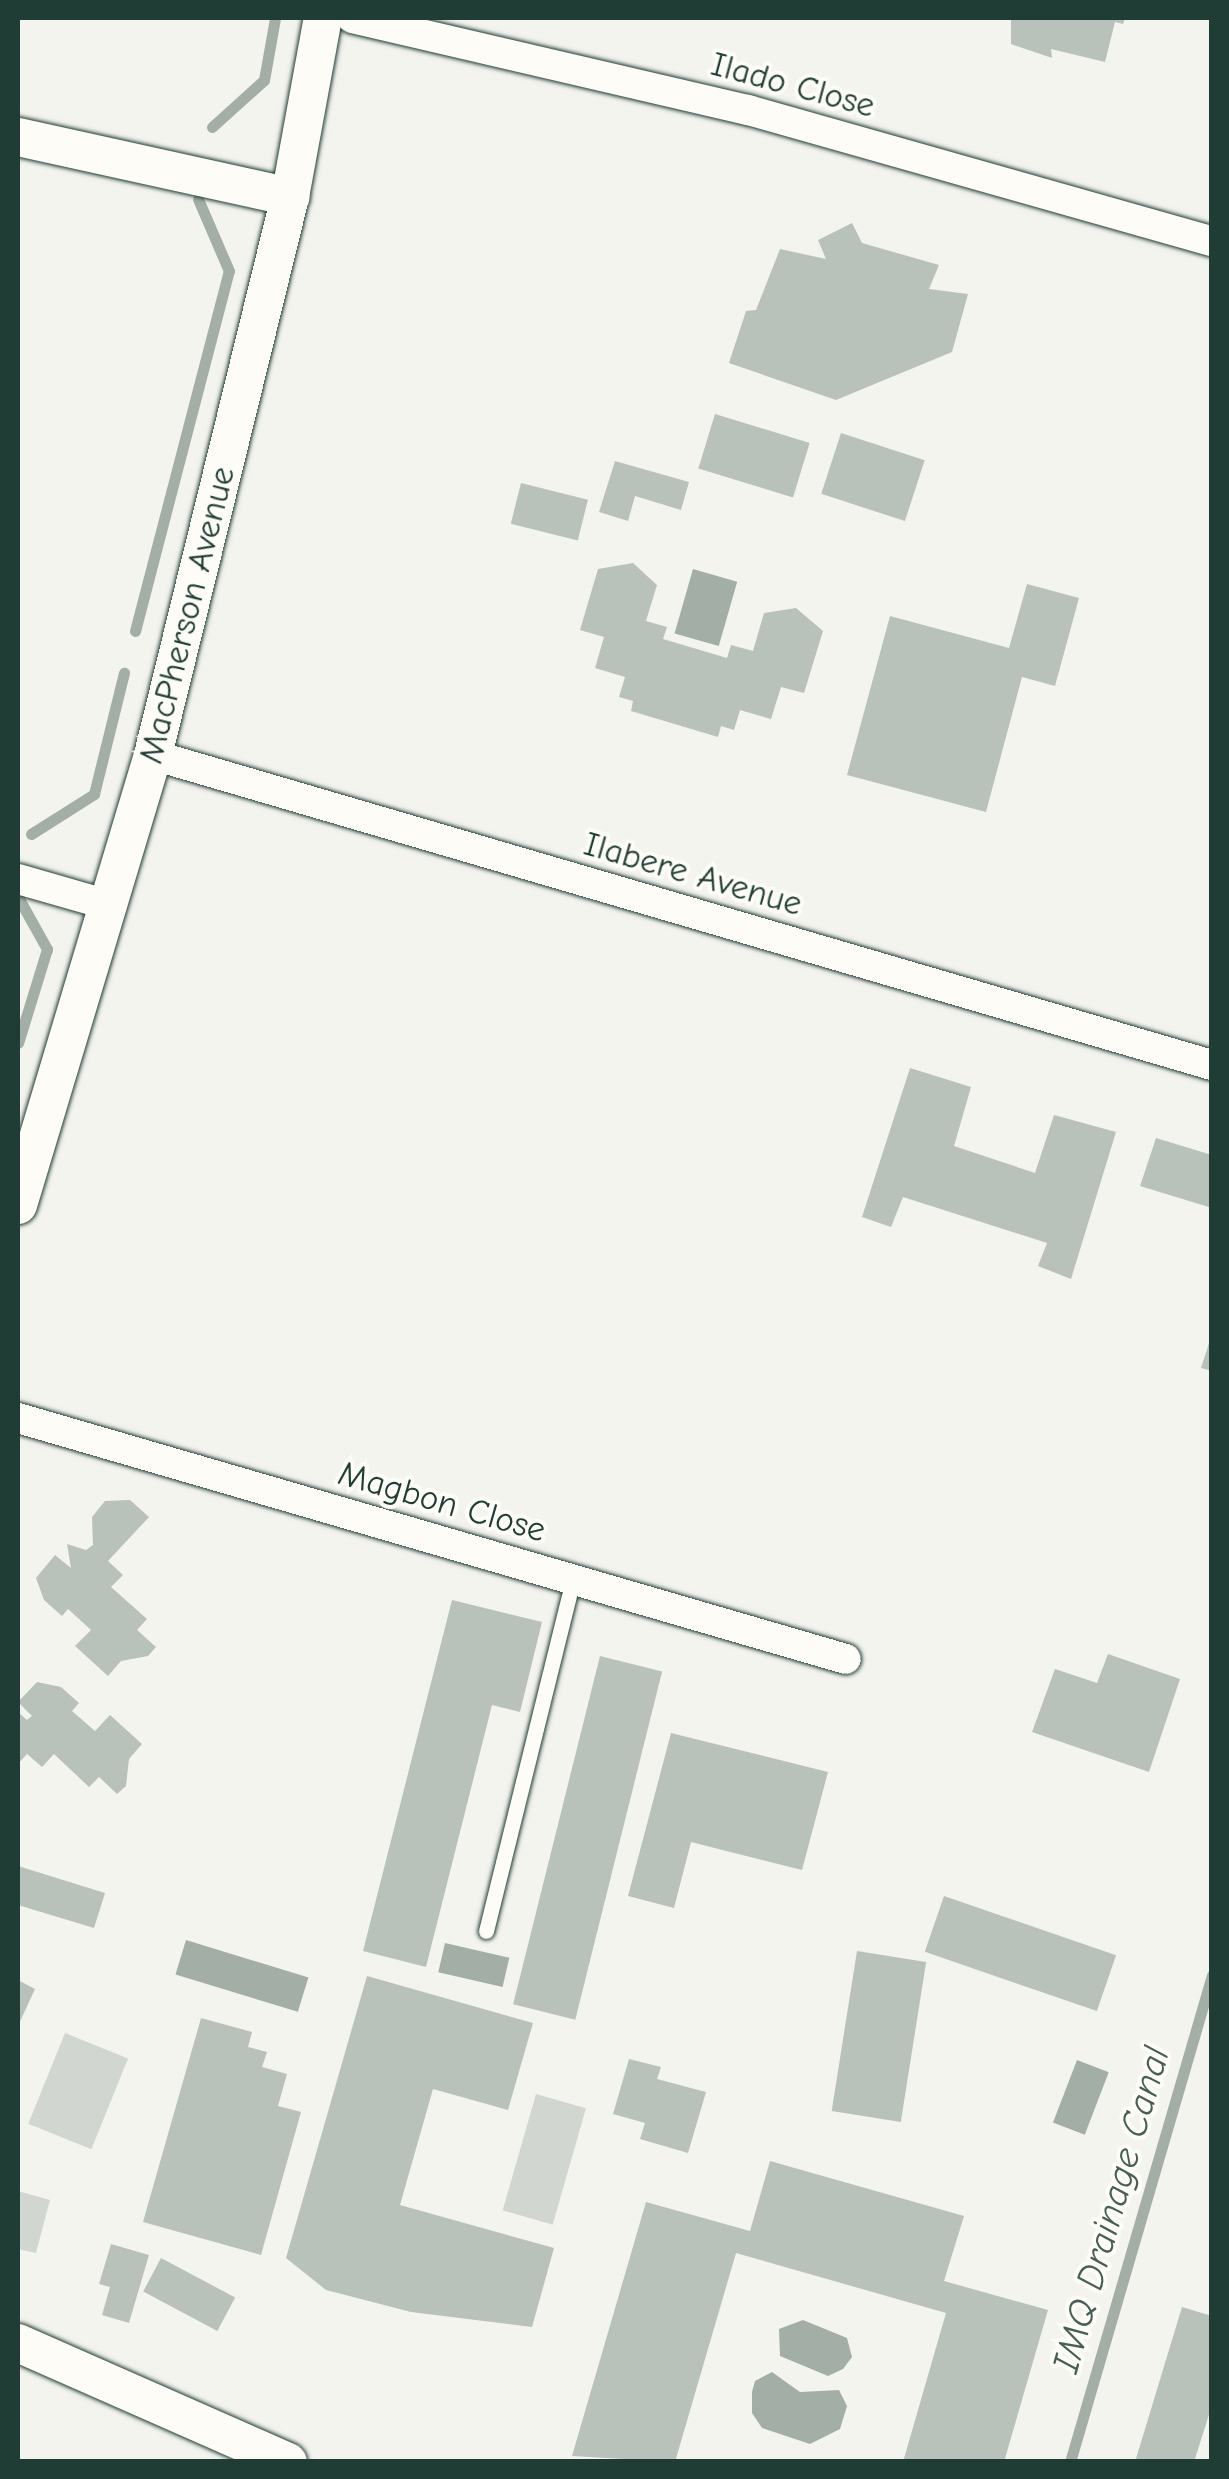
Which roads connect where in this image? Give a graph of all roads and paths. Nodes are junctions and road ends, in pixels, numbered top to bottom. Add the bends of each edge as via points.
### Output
1 (323, 18) edge
2 (352, 18) edge
3 (18, 137) edge
4 (290, 198) junction
5 (1212, 241) edge
6 (154, 755) junction
7 (18, 879) edge
8 (105, 904) junction
9 (1212, 1065) edge
10 (18, 1205) edge
11 (18, 1418) edge
12 (572, 1580) junction
13 (846, 1659) dead end
14 (486, 1931) dead end
15 (18, 2344) edge
16 (288, 2462) edge

1 - 4 street, MacPherson Avenue
2 - 5 street, Ilado Close via 748,110
3 - 4 street
4 - 6 street, MacPherson Avenue
6 - 8 street, MacPherson Avenue
6 - 9 street, Ilabere Avenue
7 - 8 street
8 - 10 street, MacPherson Avenue
11 - 12 street, Magbon Close
12 - 13 street, Magbon Close
12 - 14 lane
15 - 16 street

